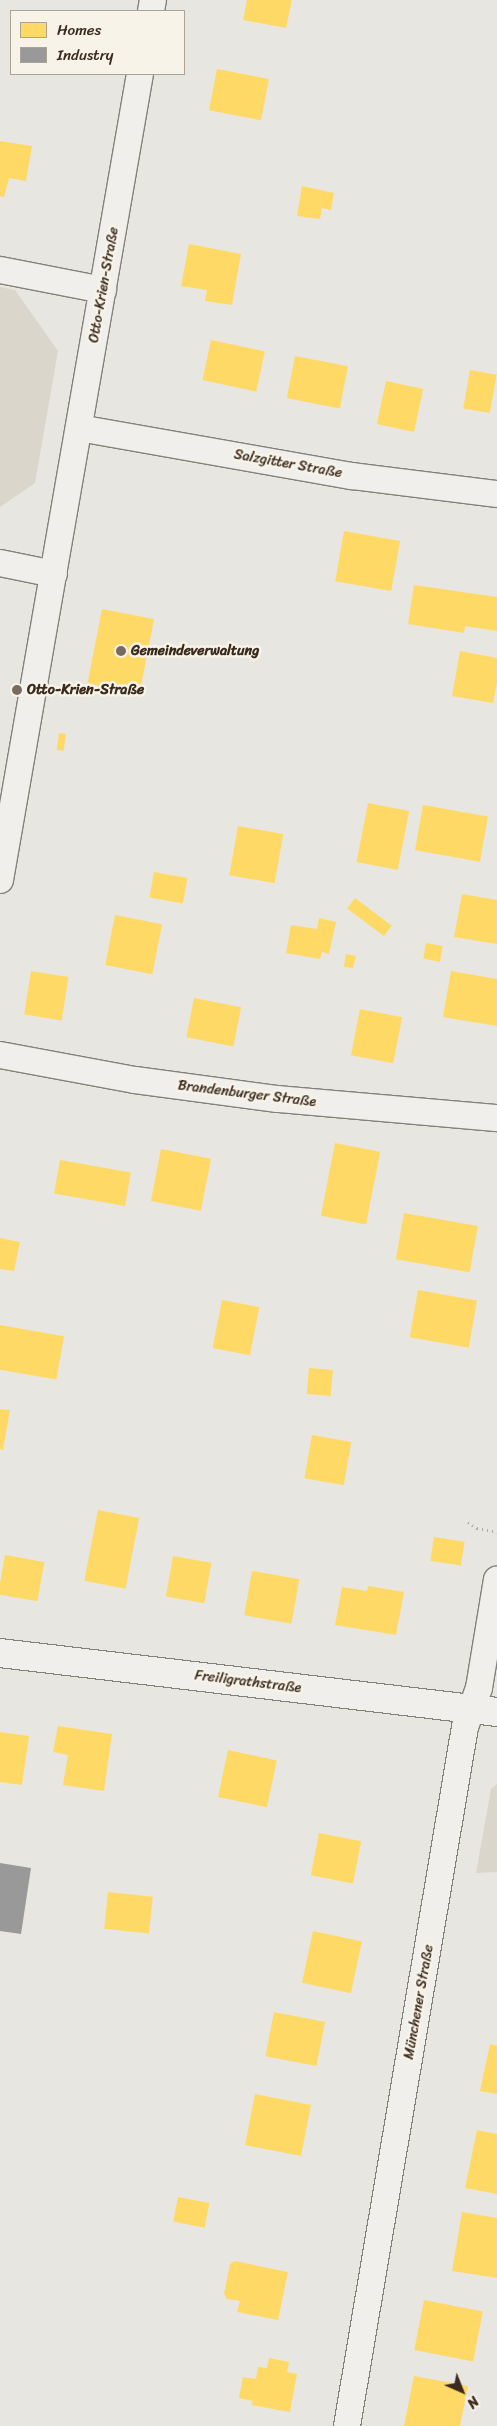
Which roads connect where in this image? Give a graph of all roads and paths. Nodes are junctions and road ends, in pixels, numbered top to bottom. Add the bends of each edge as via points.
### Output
1 (140, 75) edge
2 (0, 270) edge
3 (104, 290) junction
4 (79, 428) junction
5 (497, 494) edge
6 (0, 564) edge
7 (54, 574) junction
8 (0, 880) edge
9 (0, 1055) edge
10 (497, 1118) edge
11 (468, 1522) dead end
12 (497, 1532) edge
13 (497, 1579) edge
14 (0, 1653) edge
15 (484, 1710) edge
16 (348, 2426) edge

1 - 3 street, Otto-Krien-Straße
2 - 3 street
3 - 4 street, Otto-Krien-Straße
4 - 5 street, Salzgitter Straße via 352,476
4 - 7 street, Otto-Krien-Straße
6 - 7 street
7 - 8 street, Otto-Krien-Straße
9 - 10 street, Brandenburger Straße via 135,1080 278,1100
11 - 12 path via 477,1528
13 - 15 street, Münchener Straße via 479,1688
14 - 15 street, Freiligrathstraße
15 - 16 street, Münchener Straße via 465,1727

